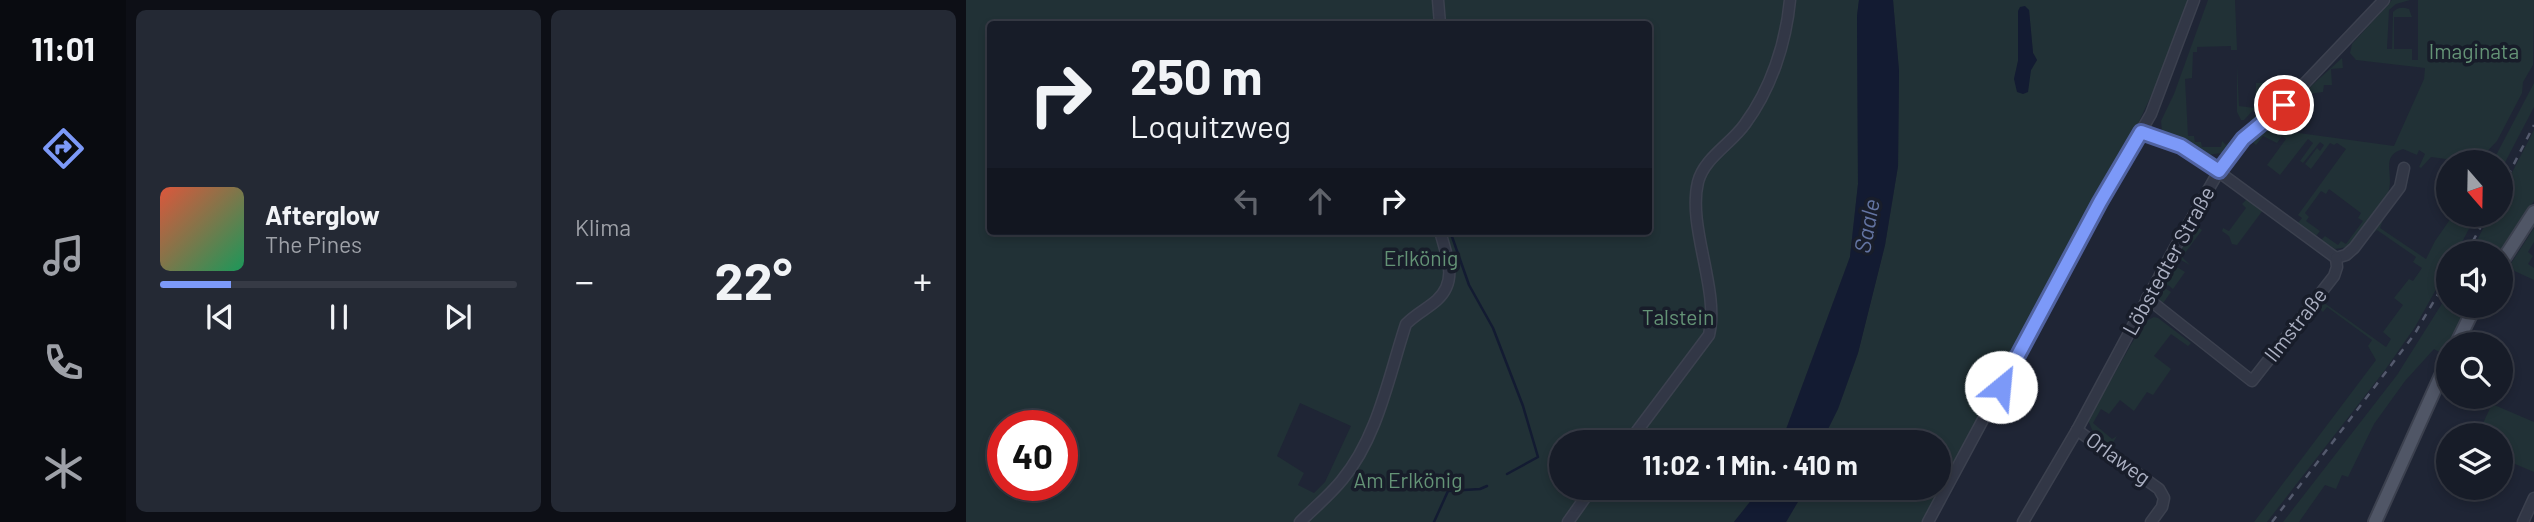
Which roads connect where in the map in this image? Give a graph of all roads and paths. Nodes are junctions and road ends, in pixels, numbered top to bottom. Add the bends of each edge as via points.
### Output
1 (1438, 0) edge
2 (1790, 0) edge
3 (2194, 0) edge
4 (2384, 0) edge
5 (1440, 21) edge
6 (2141, 132) junction
7 (2404, 168) dead end
8 (2219, 171) junction
9 (2534, 212) edge
10 (1441, 235) edge
11 (2513, 244) edge
12 (2336, 258) junction
13 (2147, 298) junction
14 (2436, 387) edge
15 (1638, 430) edge
16 (2077, 430) junction
17 (2534, 498) edge
18 (1584, 500) edge
19 (1300, 522) edge
20 (1568, 522) edge
21 (1928, 522) edge
22 (2023, 522) edge
23 (2151, 522) edge
24 (2375, 522) edge
25 (2523, 522) edge

1 - 5 street
2 - 15 street via 1787,29 1764,89 1745,124 1706,165 1697,184 1700,242 1713,321 1709,335
3 - 6 street
4 - 8 street, Löbstedter Straße via 2284,105 2243,139
6 - 8 street via 2181,146
6 - 21 street
7 - 12 street, Ilmstraße via 2400,187 2354,248
8 - 12 street
8 - 13 street, Löbstedter Straße
9 - 11 main road
10 - 19 street via 1451,276 1447,290 1406,324 1361,451 1343,479
12 - 13 street, Ilmstraße via 2334,276 2252,381
13 - 16 street, Löbstedter Straße
14 - 24 main road
16 - 22 street, Löbstedter Straße
16 - 23 street, Orlaweg via 2159,489 2164,498 2162,508
17 - 25 street
18 - 20 street

